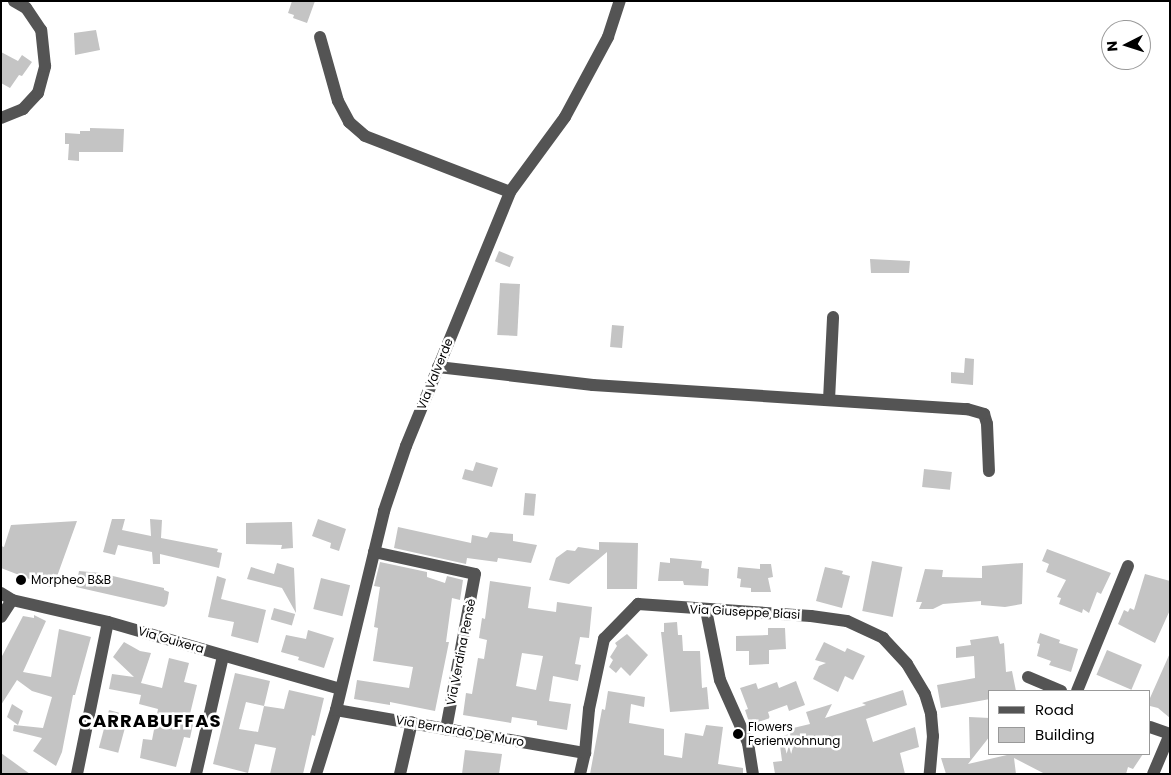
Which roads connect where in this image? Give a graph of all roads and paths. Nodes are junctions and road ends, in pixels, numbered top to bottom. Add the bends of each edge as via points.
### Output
1 (14, 1) edge
2 (620, 1) edge
3 (320, 37) dead end
4 (1, 118) edge
5 (510, 192) junction
6 (833, 317) dead end
7 (438, 367) junction
8 (829, 400) junction
9 (990, 471) dead end
10 (374, 552) junction
11 (1128, 566) dead end
12 (7, 597) edge
13 (706, 610) junction
14 (1, 617) edge
15 (108, 622) junction
16 (224, 656) junction
17 (1028, 677) dead end
18 (340, 689) junction
19 (1059, 690) edge
20 (1077, 690) edge
21 (336, 710) junction
22 (412, 722) junction
23 (1151, 728) edge
24 (446, 729) junction
25 (1170, 734) edge
26 (585, 754) junction
27 (77, 774) edge
28 (196, 774) edge
29 (316, 774) edge
30 (400, 774) edge
31 (580, 774) edge
32 (753, 774) edge
33 (930, 774) edge
34 (1153, 774) edge

1 - 4 street via 26,8 41,30 45,66 38,93 22,109
2 - 5 street, Via Valverde via 608,38 565,117
3 - 5 street via 338,101 349,122 364,136
5 - 7 street, Via Valverde
6 - 8 street
7 - 8 street via 593,385
7 - 10 street, Via Valverde via 406,446
8 - 9 street via 984,414
10 - 18 street, Via Valverde
10 - 24 street, Via Verdina Pensè via 475,574
11 - 20 street
12 - 14 street
12 - 15 street, Via Guixera
13 - 26 street, Via Giuseppe Biasi via 638,604 604,638 589,709
13 - 32 street via 720,680 748,743
13 - 33 street, Via Giuseppe Biasi via 847,621 883,638 907,664 925,694 933,736
15 - 16 street, Via Guixera
15 - 27 street
16 - 18 street, Via Guixera
16 - 28 street
17 - 19 street
18 - 21 street, Via Valverde
21 - 22 street, Via Bernardo De Muro
21 - 29 street, Via Valverde
22 - 24 street, Via Bernardo De Muro
22 - 30 street
23 - 25 street
24 - 26 street, Via Bernardo De Muro
25 - 34 street
26 - 31 street, Via Giuseppe Biasi

